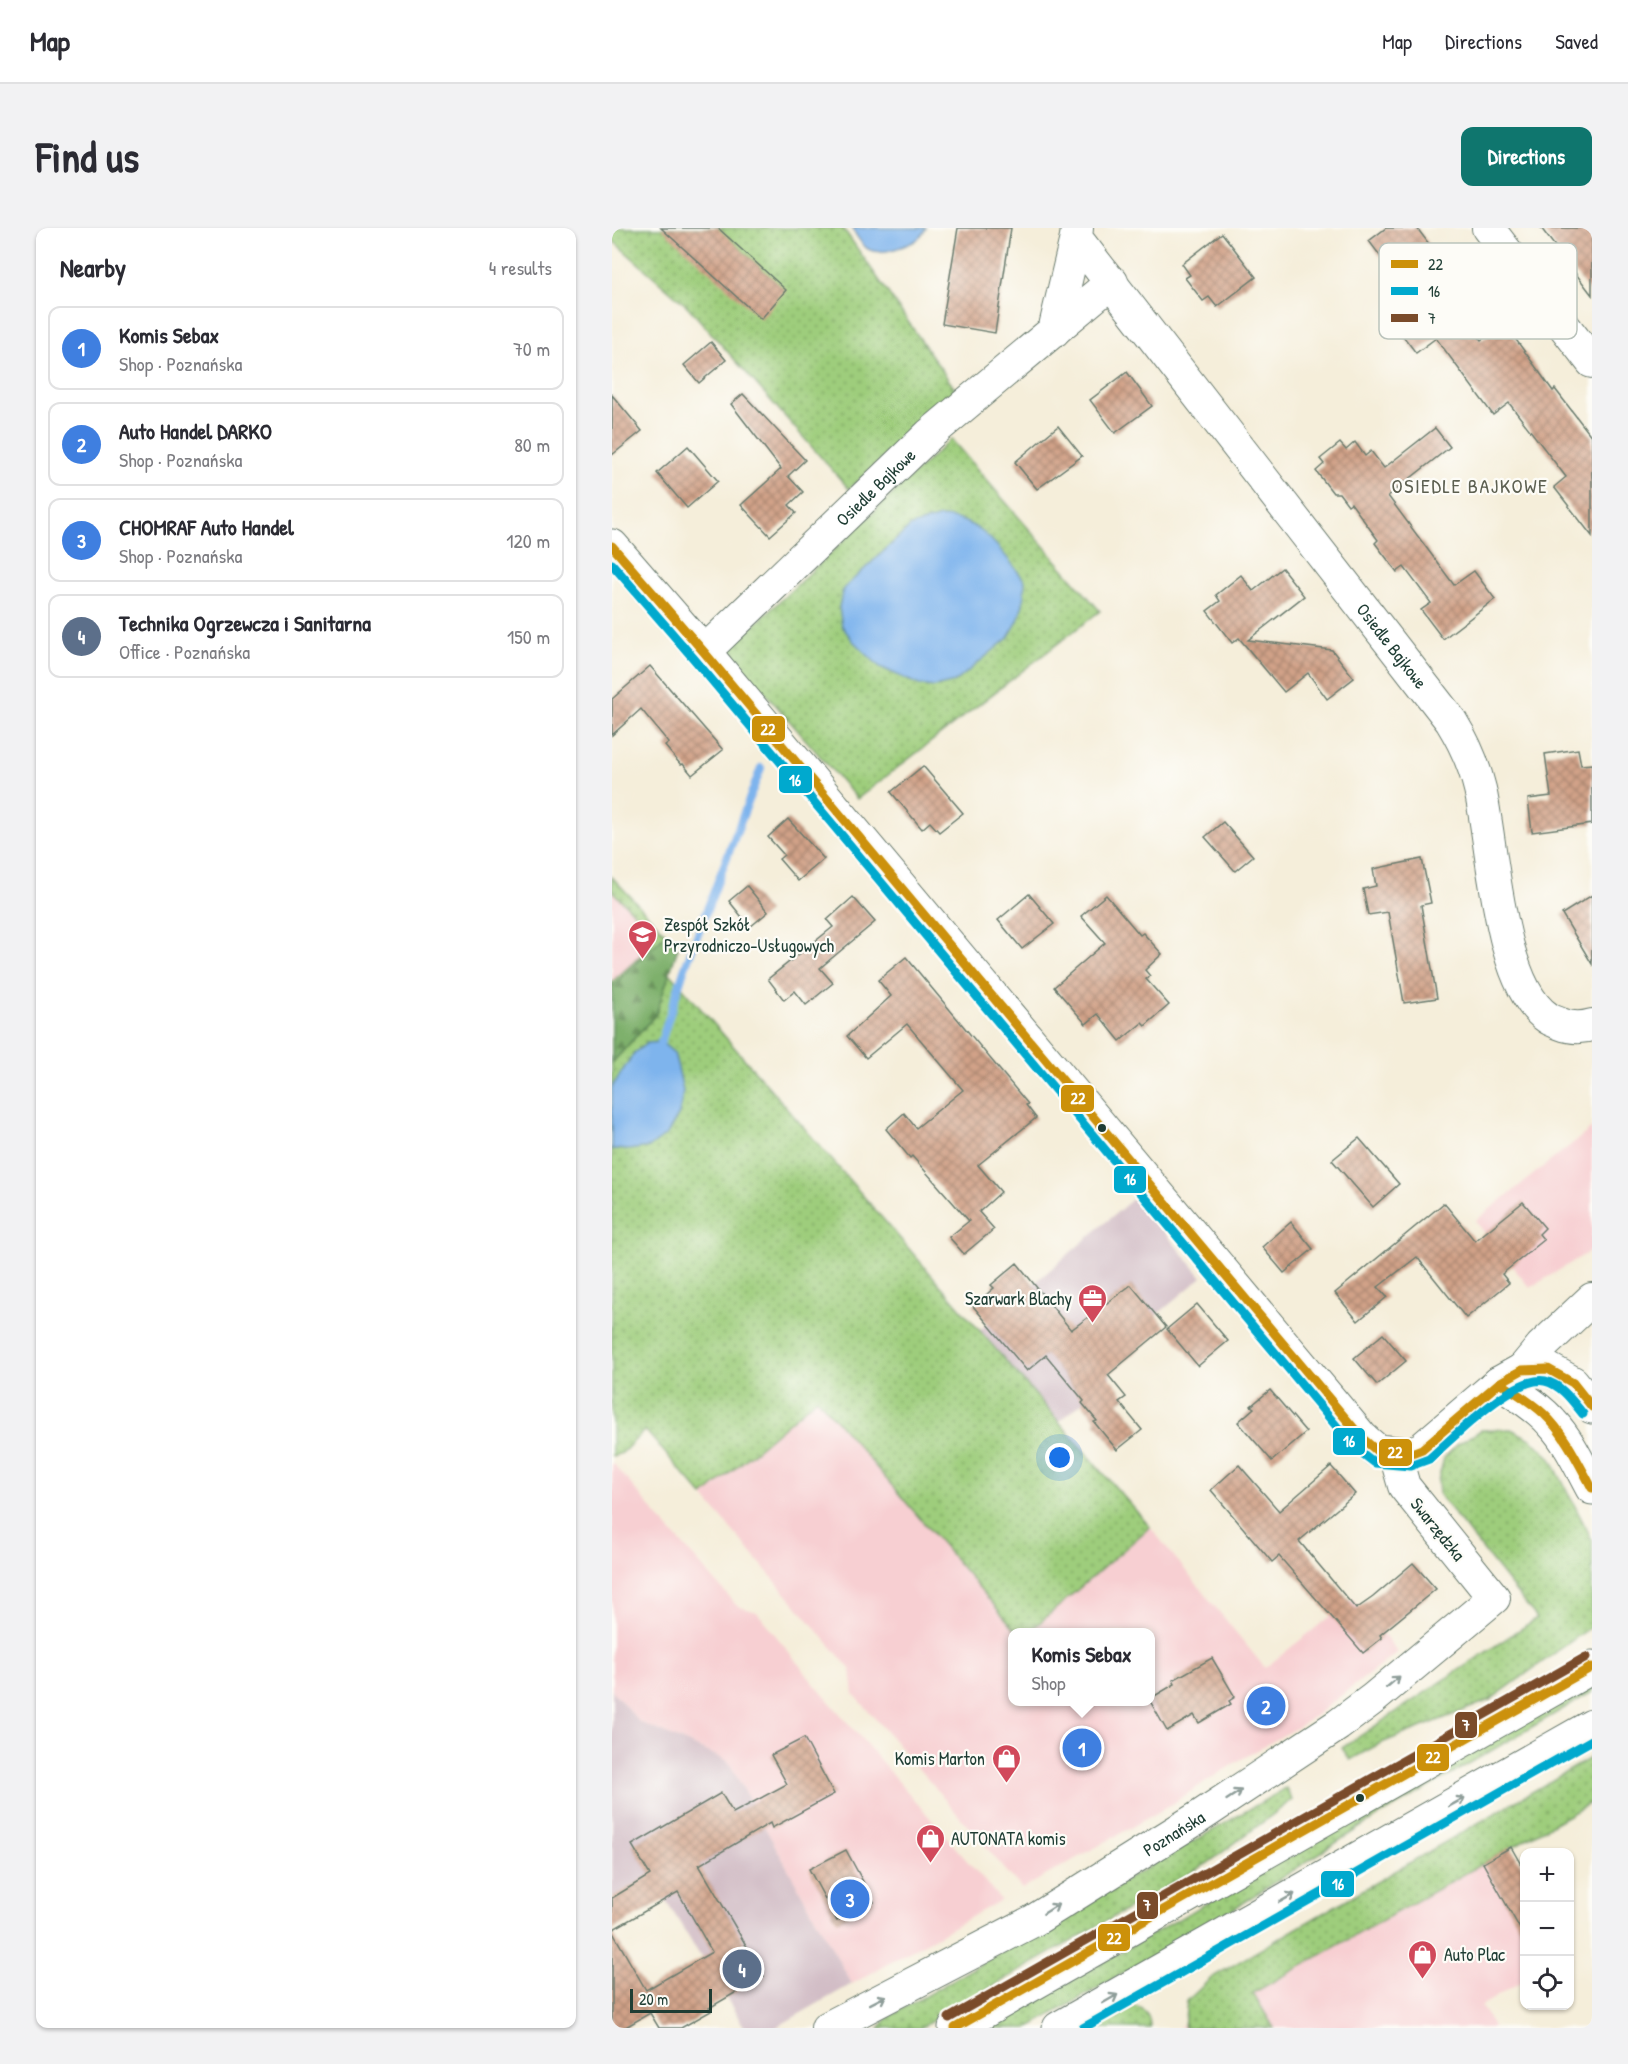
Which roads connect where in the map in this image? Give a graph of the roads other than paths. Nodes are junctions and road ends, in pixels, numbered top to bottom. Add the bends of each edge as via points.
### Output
1 (1488, 228) edge
2 (1077, 233) edge
3 (1500, 243) edge
4 (1112, 282) junction
5 (1054, 331) junction
6 (1574, 339) edge
7 (1592, 362) edge
8 (612, 546) edge
9 (704, 652) junction
10 (1592, 1025) edge
11 (1592, 1299) edge
12 (1511, 1376) junction
13 (1592, 1407) edge
14 (1395, 1454) junction
15 (1592, 1488) edge
16 (1494, 1598) joint
17 (1592, 1667) edge
18 (1592, 1726) edge
19 (827, 2028) edge
20 (955, 2028) edge
21 (1059, 2028) edge

1 - 3 street
2 - 4 street, Osiedle Bajkowe
2 - 5 street, Osiedle Bajkowe
4 - 5 street, Osiedle Bajkowe
4 - 10 street, Osiedle Bajkowe via 1451,721 1463,741 1480,789 1502,921 1521,982 1532,1002 1548,1018 1566,1026
5 - 9 street, Osiedle Bajkowe via 930,434
6 - 7 street
8 - 9 street
9 - 14 street via 1362,1438 1377,1451
11 - 12 street
12 - 13 street via 1548,1369 1573,1383
12 - 14 street via 1422,1449
12 - 15 street via 1528,1401 1553,1423
14 - 16 street, Swarzędzka via 1404,1486
19 -> 16 street, Poznańska via 1033,1921 1216,1807 1347,1718
17 - 20 street
21 -> 18 street

